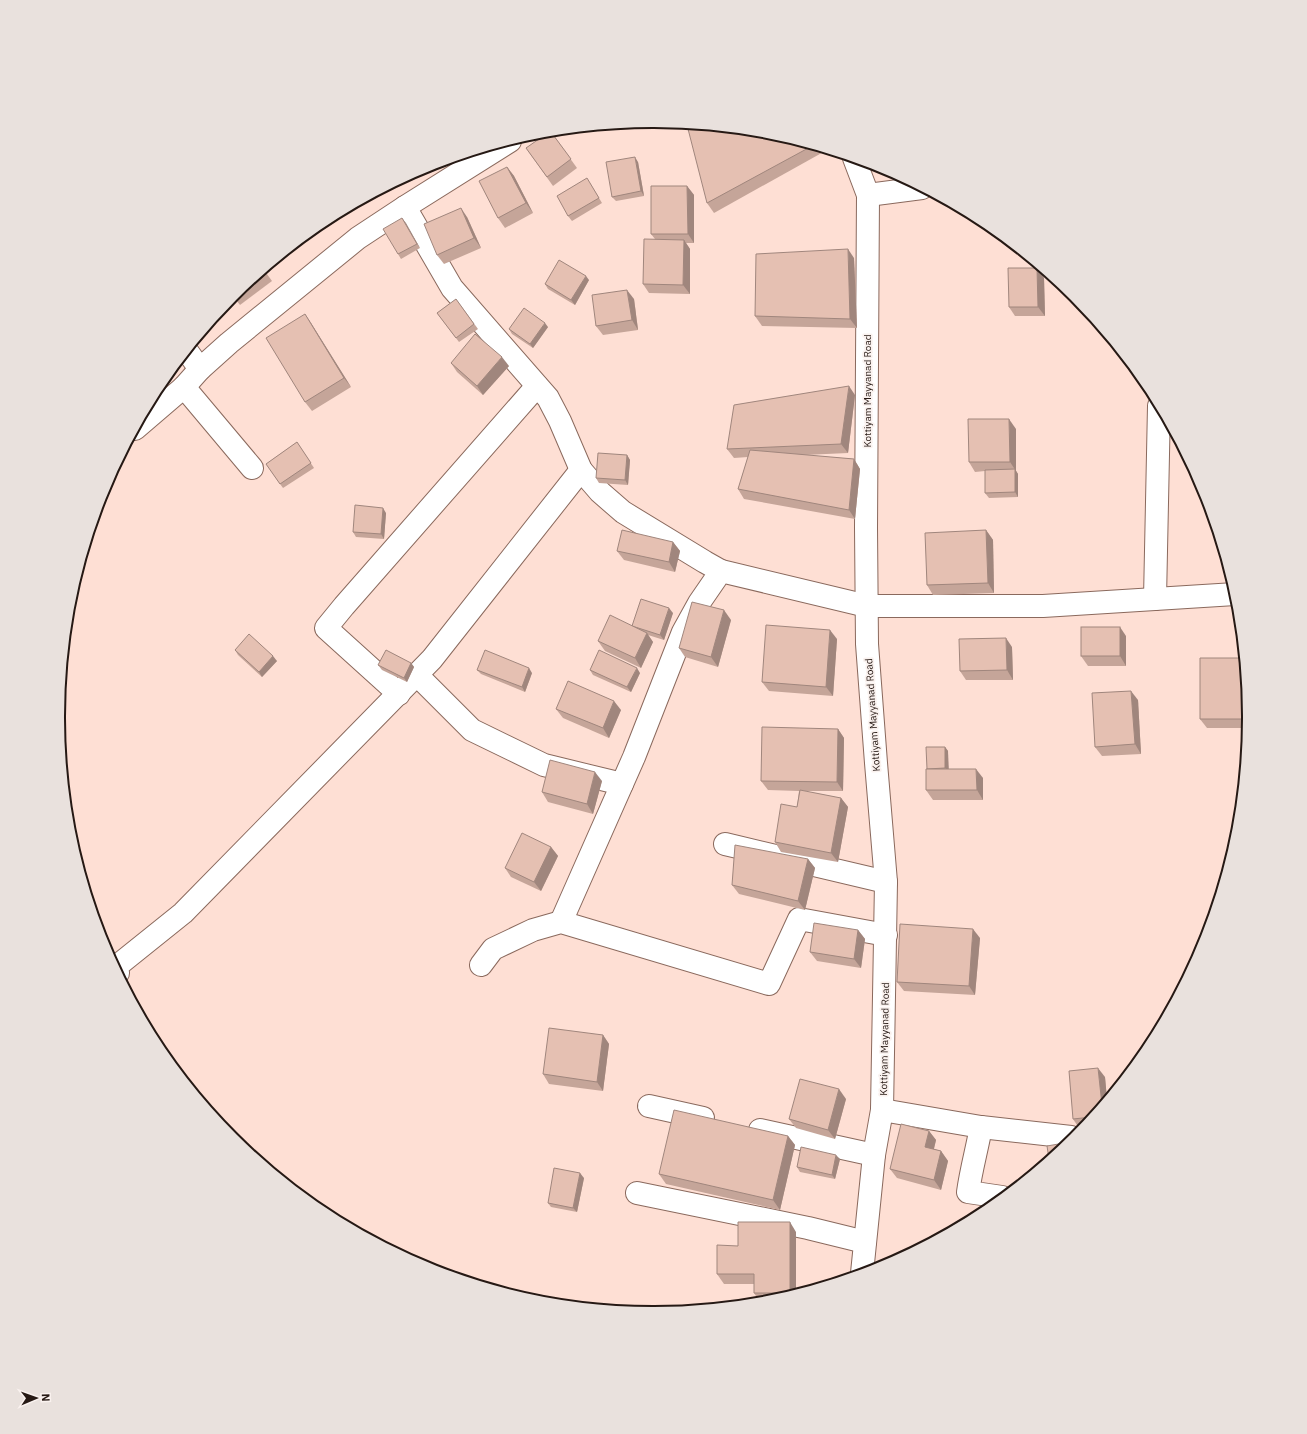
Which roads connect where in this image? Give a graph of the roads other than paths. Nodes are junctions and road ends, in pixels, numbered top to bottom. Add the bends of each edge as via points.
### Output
1 (494, 151) edge
2 (857, 165) edge
3 (914, 189) edge
4 (868, 195) junction
5 (405, 207) junction
6 (190, 355) edge
7 (200, 369) junction
8 (537, 386) junction
9 (184, 387) junction
10 (1159, 416) edge
11 (145, 421) edge
12 (252, 468) dead end
13 (581, 470) junction
14 (721, 571) junction
15 (1229, 594) edge
16 (1155, 599) junction
17 (867, 606) junction
18 (417, 675) junction
19 (399, 694) junction
20 (622, 784) junction
21 (725, 844) dead end
22 (886, 882) junction
23 (561, 922) junction
24 (886, 935) junction
25 (120, 964) edge
26 (481, 965) dead end
27 (649, 1106) dead end
28 (882, 1110) junction
29 (719, 1121) edge
30 (742, 1126) edge
31 (981, 1127) junction
32 (1066, 1136) edge
33 (874, 1155) junction
34 (637, 1193) dead end
35 (995, 1196) edge
36 (865, 1242) junction
37 (863, 1267) edge

1 - 5 street
2 - 4 street, Kottiyam Mayyanad Road
3 - 4 street
4 - 17 street, Kottiyam Mayyanad Road
5 - 7 street via 358,238
5 - 8 street via 452,288
6 - 7 street
7 - 9 street
8 - 13 street via 548,398
8 - 19 street via 326,628
9 - 11 street
9 - 12 street
10 - 16 street
13 - 14 street via 600,492 623,512
13 - 18 street
14 - 17 street
14 - 20 street via 683,632
15 - 16 street
16 - 17 street via 1043,606
17 - 22 street, Kottiyam Mayyanad Road via 867,644
18 - 19 street
18 - 20 street via 472,730 544,764
19 - 25 street via 183,913
20 - 23 street
21 - 22 street
22 - 24 street, Kottiyam Mayyanad Road
23 - 24 street via 769,984 799,919
23 - 26 street via 533,930 493,949
24 - 28 street, Kottiyam Mayyanad Road
27 - 29 street
28 - 31 street
28 - 33 street, Kottiyam Mayyanad Road
30 - 33 street
31 - 32 street
31 - 35 street via 968,1192
33 - 36 street, Kottiyam Mayyanad Road
34 - 36 street
36 - 37 street, Kottiyam Mayyanad Road

